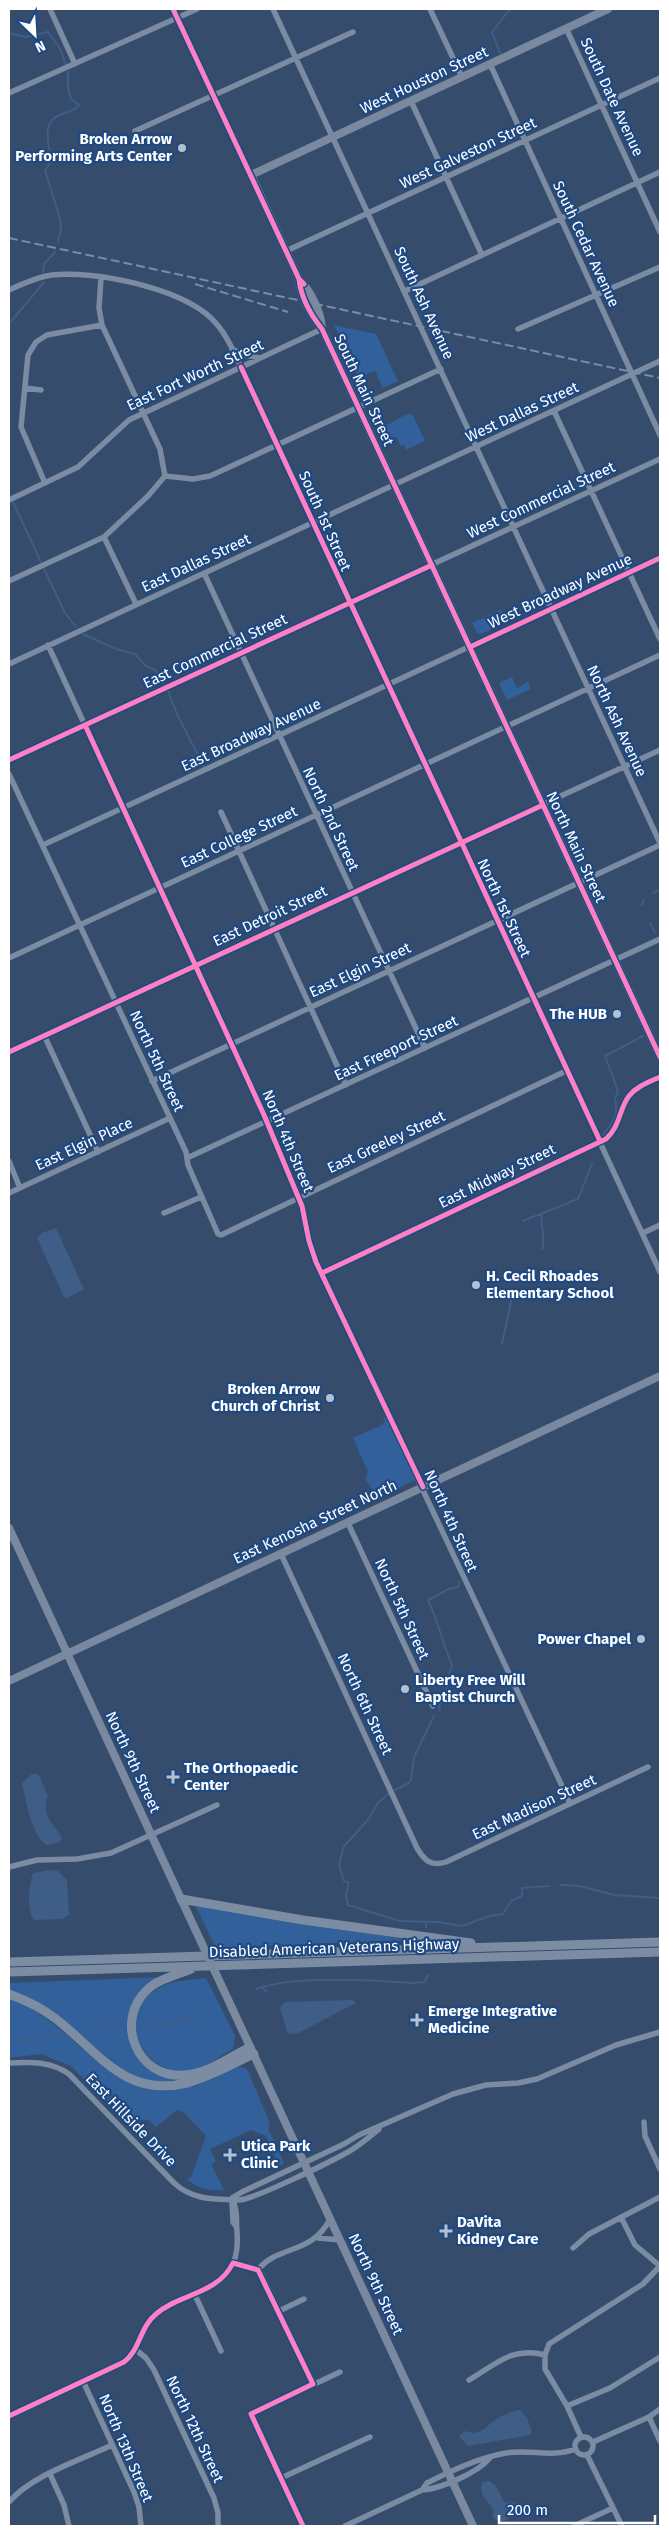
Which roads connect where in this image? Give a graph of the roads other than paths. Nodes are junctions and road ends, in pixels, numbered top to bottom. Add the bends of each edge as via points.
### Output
1 (50, 9) edge
2 (173, 9) edge
3 (197, 9) edge
4 (273, 9) edge
5 (430, 9) edge
6 (608, 9) edge
7 (177, 18) junction
8 (566, 28) junction
9 (353, 32) dead end
10 (296, 58) junction
11 (76, 64) junction
12 (490, 64) junction
13 (462, 77) junction
14 (660, 78) edge
15 (9, 93) edge
16 (214, 96) junction
17 (411, 101) junction
18 (602, 105) junction
19 (135, 131) dead end
20 (333, 138) junction
21 (525, 141) junction
22 (660, 172) edge
23 (251, 175) junction
24 (446, 177) junction
25 (638, 183) junction
26 (368, 213) junction
27 (560, 219) junction
28 (660, 232) edge
29 (286, 251) junction
30 (482, 255) junction
31 (660, 267) edge
32 (101, 278) junction
33 (9, 290) edge
34 (405, 291) junction
35 (596, 296) junction
36 (102, 325) junction
37 (322, 329) junction
38 (518, 329) dead end
39 (232, 349) junction
40 (260, 358) junction
41 (660, 361) edge
42 (241, 367) junction
43 (440, 369) junction
44 (633, 374) junction
45 (25, 388) junction
46 (41, 390) dead end
47 (358, 407) junction
48 (554, 411) junction
49 (143, 413) junction
50 (660, 434) edge
51 (277, 445) junction
52 (476, 447) junction
53 (660, 459) edge
54 (165, 476) junction
55 (45, 483) junction
56 (395, 485) junction
57 (591, 491) junction
58 (9, 500) edge
59 (312, 523) junction
60 (513, 527) junction
61 (104, 537) junction
62 (660, 558) edge
63 (432, 565) junction
64 (204, 573) junction
65 (629, 573) junction
66 (9, 581) edge
67 (349, 603) junction
68 (136, 604) junction
69 (551, 609) junction
70 (660, 639) edge
71 (48, 645) junction
72 (470, 647) junction
73 (240, 654) junction
74 (660, 655) edge
75 (9, 664) edge
76 (388, 685) junction
77 (589, 689) junction
78 (85, 725) junction
79 (506, 726) junction
80 (278, 735) junction
81 (660, 750) edge
82 (9, 760) edge
83 (424, 764) junction
84 (625, 767) junction
85 (9, 774) edge
86 (543, 805) junction
87 (123, 808) junction
88 (221, 812) dead end
89 (316, 815) junction
90 (460, 843) junction
91 (660, 844) edge
92 (43, 845) junction
93 (238, 851) junction
94 (579, 882) junction
95 (161, 888) junction
96 (352, 892) junction
97 (496, 920) junction
98 (81, 925) junction
99 (274, 928) junction
100 (660, 939) edge
101 (9, 958) edge
102 (615, 960) junction
103 (196, 964) junction
104 (388, 971) junction
105 (532, 998) junction
106 (116, 1002) junction
107 (310, 1007) junction
108 (44, 1035) junction
109 (232, 1044) junction
110 (424, 1048) junction
111 (9, 1052) edge
112 (660, 1057) edge
113 (566, 1071) junction
114 (660, 1077) edge
115 (152, 1081) junction
116 (346, 1085) junction
117 (170, 1118) junction
118 (266, 1122) junction
119 (600, 1141) junction
120 (98, 1152) junction
121 (187, 1158) junction
122 (9, 1161) edge
123 (20, 1188) junction
124 (9, 1193) edge
125 (200, 1197) junction
126 (299, 1198) junction
127 (164, 1213) dead end
128 (660, 1225) edge
129 (643, 1233) junction
130 (218, 1234) joint
131 (660, 1272) edge
132 (322, 1273) junction
133 (660, 1376) edge
134 (422, 1488) junction
135 (348, 1522) junction
136 (9, 1528) edge
137 (282, 1554) junction
138 (67, 1654) junction
139 (9, 1681) edge
140 (433, 1706) dead end
141 (648, 1767) dead end
142 (570, 1803) junction
143 (218, 1805) dead end
144 (151, 1834) junction
145 (430, 1863) joint
146 (9, 1868) edge
147 (181, 1899) junction
148 (660, 1942) edge
149 (501, 1947) junction
150 (660, 1952) edge
151 (9, 1962) edge
152 (198, 1966) junction
153 (9, 1972) edge
154 (9, 1994) edge
155 (660, 2032) edge
156 (252, 2051) junction
157 (9, 2064) edge
158 (644, 2122) dead end
159 (385, 2125) junction
160 (304, 2163) junction
161 (660, 2169) edge
162 (308, 2171) junction
163 (660, 2197) edge
164 (232, 2198) junction
165 (621, 2217) junction
166 (330, 2219) junction
167 (318, 2238) junction
168 (340, 2240) junction
169 (573, 2248) dead end
170 (233, 2263) junction
171 (660, 2266) edge
172 (258, 2270) junction
173 (195, 2295) junction
174 (304, 2299) dead end
175 (279, 2311) junction
176 (135, 2349) junction
177 (221, 2351) dead end
178 (545, 2355) junction
179 (660, 2357) edge
180 (340, 2372) dead end
181 (470, 2380) dead end
182 (83, 2381) junction
183 (313, 2384) junction
184 (567, 2406) junction
185 (660, 2409) edge
186 (9, 2416) edge
187 (649, 2417) junction
188 (370, 2437) dead end
189 (581, 2437) junction
190 (660, 2441) edge
191 (593, 2442) junction
192 (112, 2445) junction
193 (576, 2449) junction
194 (587, 2454) junction
195 (489, 2459) junction
196 (448, 2473) junction
197 (50, 2474) junction
198 (281, 2478) junction
199 (452, 2481) junction
200 (422, 2490) junction
201 (10, 2501) edge
202 (613, 2508) junction
203 (69, 2526) edge
204 (141, 2526) edge
205 (218, 2526) edge
206 (303, 2526) edge
207 (345, 2526) edge
208 (473, 2526) edge
209 (574, 2526) edge
210 (622, 2526) edge

1 - 11 street
2 - 7 street, South Main Street
3 - 7 street
4 - 10 street, South Ash Avenue
5 - 13 street
6 - 8 main road, West Houston Street
7 - 11 street
7 - 16 street, South Main Street
8 - 12 main road, West Houston Street
8 - 18 street, South Date Avenue
9 - 10 street
10 - 16 street
10 - 20 street, South Ash Avenue
11 - 15 street
12 - 13 main road, West Houston Street
12 - 21 street, South Cedar Avenue
13 - 17 main road, West Houston Street
14 - 18 street, West Galveston Street
16 - 19 street
16 - 23 street, South Main Street
17 - 20 main road, West Houston Street
17 - 24 street
18 - 21 street, West Galveston Street
18 - 25 street, South Date Avenue
20 - 23 main road, West Houston Street
20 - 26 street, South Ash Avenue
21 - 24 street, West Galveston Street
21 - 27 street, South Cedar Avenue
22 - 25 street
23 - 29 main road, South Main Street
24 - 26 street, West Galveston Street
24 - 30 street
25 - 27 street
25 - 28 street, South Date Avenue
26 - 29 street, West Galveston Street
26 - 34 street, South Ash Avenue
27 - 30 street
27 - 35 street, South Cedar Avenue
29 - 37 main road, South Main Street via 312,316
30 - 34 street
31 - 35 street
32 - 33 street, South 1st Street via 53,275 36,278
32 - 36 street via 99,308
32 - 39 street, South 1st Street via 162,292 192,304 216,322
34 - 43 street, South Ash Avenue
35 - 38 street
35 - 44 street, South Cedar Avenue
36 - 45 street via 42,338 28,355
36 - 49 street
37 - 40 street, East Fort Worth Street
37 - 47 main road, South Main Street
39 - 40 street
39 - 42 street, South 1st Street
40 - 42 street, East Fort Worth Street
41 - 44 street, West Dallas Street
42 - 49 street, East Fort Worth Street
42 - 51 street, South 1st Street
43 - 47 street
43 - 52 street, South Ash Avenue
44 - 48 street, West Dallas Street
44 - 50 street, South Cedar Avenue
45 - 46 street
45 - 55 street via 22,431
47 - 51 street
47 - 56 main road, South Main Street
48 - 52 street, West Dallas Street
48 - 57 street
49 - 54 street via 160,449
49 - 55 street, East Fort Worth Street via 116,430 78,466
51 - 54 street via 202,479
51 - 59 street, South 1st Street
52 - 56 street, West Dallas Street
52 - 60 street, South Ash Avenue
53 - 57 street, West Commercial Street
54 - 61 street
55 - 58 street, East Fort Worth Street
56 - 59 street, East Dallas Street
56 - 63 main road, South Main Street
57 - 60 street, West Commercial Street
57 - 65 street
59 - 64 street, East Dallas Street
59 - 67 street, South 1st Street
60 - 63 street, West Commercial Street
60 - 69 street, South Ash Avenue
61 - 66 street
61 - 68 street
62 - 65 street, West Broadway Avenue
63 - 67 street, East Commercial Street
63 - 72 main road, South Main Street
64 - 68 street, East Dallas Street
64 - 73 street, North 2nd Street
65 - 69 street, West Broadway Avenue
65 - 70 street
67 - 73 street, East Commercial Street
67 - 76 street, South 1st Street
68 - 71 street, East Dallas Street
69 - 72 street, West Broadway Avenue
69 - 77 street, North Ash Avenue
71 - 75 street, East Dallas Street
71 - 78 street, North 4th Street
72 - 76 street, East Broadway Avenue
72 - 79 main road, North Main Street
73 - 78 street, East Commercial Street
73 - 80 street, North 2nd Street
74 - 77 street, East College Street
76 - 80 street, East Broadway Avenue
76 - 83 street, North 1st Street
77 - 79 street, East College Street
77 - 84 street, North Ash Avenue
78 - 82 street, East Commercial Street
78 - 87 street, North 4th Street
79 - 83 street, East College Street
79 - 86 main road, North Main Street
80 - 87 street, East Broadway Avenue
80 - 89 street, North 2nd Street
81 - 84 street, East Detroit Street
83 - 89 street, East College Street
83 - 90 street, North 1st Street
84 - 86 street, East Detroit Street
84 - 91 street, North Ash Avenue
85 - 92 street, North 5th Street
86 - 90 street, East Detroit Street
86 - 94 main road, North Main Street
87 - 92 street, East Broadway Avenue
87 - 95 street, North 4th Street
88 - 93 street
89 - 93 street, East College Street
89 - 96 street, North 2nd Street
90 - 96 street, East Detroit Street
90 - 97 street, North 1st Street
91 - 94 street, East Elgin Street
92 - 98 street, North 5th Street
93 - 95 street, East College Street
93 - 99 street
94 - 97 street, East Elgin Street
94 - 102 main road, North Main Street
95 - 98 street, East College Street
95 - 103 street, North 4th Street
96 - 99 street, East Detroit Street
96 - 104 street, North 2nd Street
97 - 104 street, East Elgin Street
97 - 105 street, North 1st Street
98 - 101 street, East College Street
98 - 106 street, North 5th Street
99 - 103 street, East Detroit Street
99 - 107 street
100 - 102 street, East Freeport Street
102 - 105 street, East Freeport Street
102 - 112 main road, North Main Street
103 - 106 street, East Detroit Street
103 - 109 street, North 4th Street
104 - 107 street, East Elgin Street
104 - 110 street, North 2nd Street
105 - 110 street, East Freeport Street
105 - 113 street, North 1st Street
106 - 108 street, East Detroit Street
106 - 115 street, North 5th Street
107 - 109 street, East Elgin Street
107 - 116 street
108 - 111 street, East Detroit Street
108 - 120 street
109 - 115 street, East Elgin Street
109 - 118 street, North 4th Street
110 - 116 street, East Freeport Street
113 - 119 street, North 1st Street
113 - 126 street, East Greeley Street
114 - 119 street, East Midway Street via 629,1096 614,1131
115 - 117 street, North 5th Street
116 - 118 street, East Freeport Street
117 - 120 street, East Elgin Place
117 - 121 street, North 5th Street
118 - 121 street, East Freeport Street
118 - 126 street, North 4th Street
119 - 129 street, North 1st Street
119 - 132 street, East Midway Street
120 - 123 street, East Elgin Place
121 - 125 street, North 5th Street
122 - 123 street
123 - 124 street, East Elgin Place
125 - 127 street
125 - 130 street, North 5th Street
126 - 130 street, East Greeley Street
126 - 132 street, North 4th Street via 311,1248
128 - 129 street
129 - 131 street, North 1st Street
132 - 134 street, North 4th Street
133 - 134 main road, East Kenosha Street North
134 - 135 main road, East Kenosha Street North
134 - 142 street, North 4th Street
135 - 137 main road, East Kenosha Street North
135 - 140 street, North 5th Street
136 - 138 main road, North 9th Street
137 - 138 main road, East Kenosha Street North
137 - 145 street, North 6th Street via 417,1848
138 - 139 main road, East Kenosha Street North
138 - 144 main road, North 9th Street
141 - 142 street, East Madison Street
142 - 145 street, East Madison Street via 446,1862
143 - 144 street
144 - 146 street via 99,1856 77,1860 37,1860
144 - 147 main road, North 9th Street
147 - 149 highway via 404,1936
147 - 156 main road, North 9th Street, bridge
148 - 149 highway, Disabled American Veterans Highway
149 - 151 highway, Disabled American Veterans Highway
150 - 152 highway, Disabled American Veterans Highway
152 - 153 highway, Disabled American Veterans Highway
152 - 156 highway via 157,1982 138,2001 131,2023 137,2051 157,2070 185,2075
154 - 156 highway via 47,2012 112,2069 143,2083 168,2086 187,2083
155 - 159 street, East Hillside Drive via 616,2045 537,2079 471,2088
156 - 160 main road, North 9th Street
157 - 164 street, East Hillside Drive via 37,2062 64,2071 180,2188 206,2199
158 - 161 street via 645,2136
159 - 160 street, East Hillside Drive via 359,2134
159 - 162 street, East Hillside Drive via 349,2151
160 - 162 main road, North 9th Street
160 - 164 street, East Hillside Drive
162 - 164 street, East Hillside Drive via 258,2194 240,2200
162 - 166 main road, North 9th Street
163 - 165 street
164 - 170 street via 236,2208 237,2244
165 - 169 street via 588,2234
165 - 171 street via 635,2245
166 - 167 street
166 - 168 main road, North 9th Street
167 - 168 street
167 - 172 street via 268,2261
168 - 196 main road, North 9th Street
170 - 172 street
170 - 173 street via 220,2281
171 - 178 street via 643,2284 560,2336 550,2344
172 - 175 street
173 - 176 street via 156,2314 144,2329
173 - 177 street
174 - 175 street
175 - 183 street
176 - 182 street via 124,2362
176 - 205 street, North 12th Street via 154,2370 214,2498
178 - 181 street via 516,2352
178 - 184 street via 545,2369
179 - 184 street via 610,2388
180 - 183 street
182 - 186 street
182 - 192 street, North 13th Street
183 - 198 street via 250,2414
184 - 189 street
185 - 187 street
187 - 190 street
187 - 191 street
188 - 198 street
189 - 191 street via 588,2437
189 - 193 street via 576,2442
191 - 194 street via 593,2450
192 - 197 street
192 - 204 street, North 13th Street via 138,2500
193 - 194 street via 580,2454
193 - 195 street via 554,2454 507,2453
194 - 202 street
195 - 196 street via 479,2458
195 - 199 street
196 - 199 main road, North 9th Street
196 - 200 street via 427,2483
197 - 201 street via 25,2487
197 - 203 street via 64,2505
198 - 206 street
199 - 200 street via 431,2490
199 - 208 main road, North 9th Street
200 - 207 street
202 - 209 street
202 - 210 street

